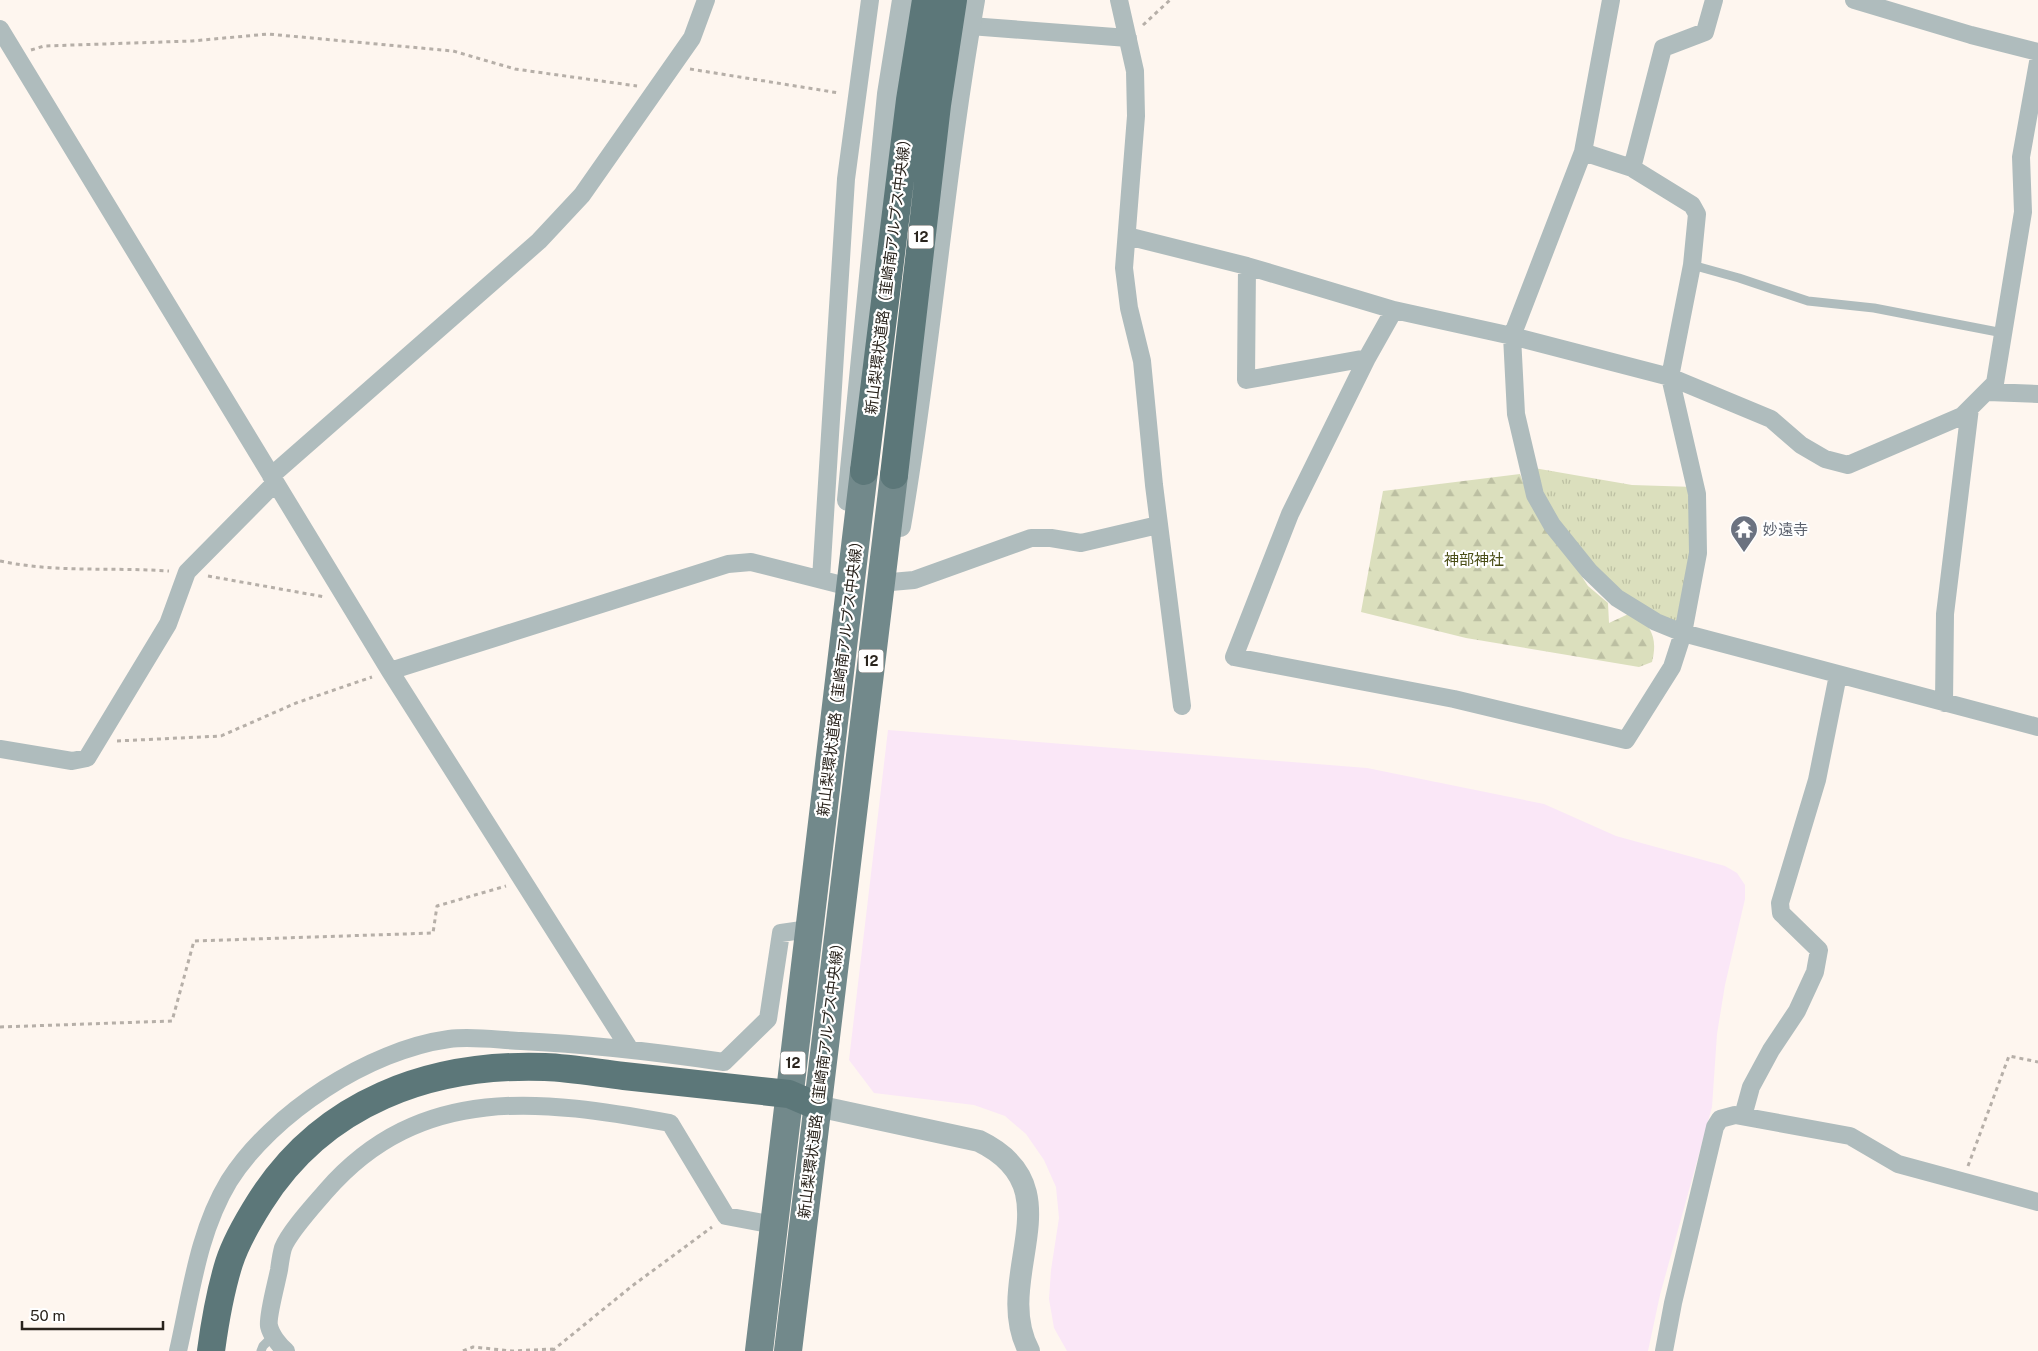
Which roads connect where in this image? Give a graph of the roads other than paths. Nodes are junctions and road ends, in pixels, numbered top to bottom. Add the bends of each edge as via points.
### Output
1 (706, 0) edge
2 (870, 0) edge
3 (903, 0) edge
4 (926, 0) edge
5 (953, 0) edge
6 (974, 0) edge
7 (1119, 0) edge
8 (1611, 0) edge
9 (1714, 0) edge
10 (1854, 0) edge
11 (970, 26) junction
12 (0, 29) edge
13 (1128, 38) junction
14 (2038, 52) edge
15 (2038, 62) edge
16 (1582, 152) junction
17 (1632, 168) junction
18 (1127, 236) junction
19 (1692, 265) junction
20 (1247, 266) junction
21 (1394, 310) junction
22 (2003, 333) junction
23 (1512, 336) junction
24 (1367, 358) junction
25 (1670, 377) junction
26 (1988, 392) junction
27 (2038, 394) edge
28 (1970, 408) junction
29 (864, 471) joint
30 (894, 475) joint
31 (273, 480) junction
32 (1158, 525) junction
33 (821, 579) junction
34 (891, 582) junction
35 (842, 585) junction
36 (1683, 633) junction
37 (390, 671) junction
38 (1838, 674) junction
39 (1944, 703) junction
40 (1182, 706) dead end
41 (2038, 727) edge
42 (0, 749) edge
43 (828, 775) junction
44 (849, 847) junction
45 (809, 929) junction
46 (629, 1048) junction
47 (788, 1103) junction
48 (817, 1106) junction
49 (1743, 1116) junction
50 (2038, 1202) edge
51 (774, 1225) junction
52 (274, 1335) junction
53 (178, 1351) edge
54 (211, 1351) edge
55 (229, 1351) edge
56 (261, 1351) edge
57 (286, 1351) edge
58 (759, 1351) edge
59 (788, 1351) edge
60 (1029, 1351) edge
61 (1664, 1351) edge

1 - 31 street via 692,38 582,196 539,242
2 - 33 street via 846,179
3 - 35 street via 888,94 851,458
4 - 29 highway, 新山梨環状道路（韮崎南アルプス中央線） / 12 via 910,100
5 - 30 highway, 新山梨環状道路（韮崎南アルプス中央線） / 12 via 937,105
6 - 11 street
7 - 13 street
8 - 16 street
9 - 17 street via 1705,32 1663,48
10 - 14 street
11 - 13 street
11 - 34 street
12 - 31 street
13 - 18 street via 1135,71 1136,116
15 - 22 street via 2021,157 2023,212
16 - 17 street
16 - 23 street
17 - 19 street via 1692,204 1697,214
18 - 20 street
18 - 32 street via 1124,268 1129,308 1142,360
19 - 22 lane via 1808,301 1874,308
19 - 25 street
20 - 21 street
20 - 24 street via 1246,380
21 - 23 street
21 - 24 street
22 - 26 street via 1995,383
23 - 25 street
23 - 36 street via 1516,414 1535,496 1552,525 1589,571 1617,598 1656,622
24 - 36 street via 1290,514 1234,657 1454,699 1626,740 1672,667
25 - 28 street via 1771,419 1802,445 1848,466 1962,416
25 - 36 street via 1697,494 1698,552
26 - 27 street
26 - 28 street
28 - 39 street via 1945,614
29 - 43 main road, 新山梨環状道路（韮崎南アルプス中央線） / 12
30 - 44 main road, 新山梨環状道路（韮崎南アルプス中央線） / 12
31 - 37 street
31 - 42 street via 187,572 168,624 87,758 72,761
32 - 34 street via 1081,543 1031,538 914,580
32 - 40 street
33 - 35 street
33 - 37 street via 751,562 728,564
34 - 44 street
35 - 43 street
36 - 38 street
37 - 46 street
38 - 39 street
38 - 49 street via 1817,780 1780,903 1781,913 1819,950 1815,972 1798,1011 1751,1087
39 - 41 street
43 - 45 main road, 新山梨環状道路（韮崎南アルプス中央線） / 12
44 - 48 main road, 新山梨環状道路（韮崎南アルプス中央線） / 12
45 - 46 street via 780,933 768,1019 724,1062
45 - 47 main road, 新山梨環状道路（韮崎南アルプス中央線） / 12
46 - 53 street via 587,1043 450,1039 408,1049 318,1093 284,1117 254,1148 229,1182 205,1234
47 - 48 highway
47 - 51 main road, 新山梨環状道路（韮崎南アルプス中央線） / 12
47 - 54 highway via 546,1067 491,1068 447,1074 380,1095 351,1111 319,1135 294,1158 268,1191 246,1225 230,1261 218,1304
47 - 55 highway via 544,1084 498,1084 413,1100 378,1115 342,1138 310,1166 282,1198 261,1231 246,1266 235,1307
48 - 59 main road, 新山梨環状道路（韮崎南アルプス中央線） / 12
48 - 60 street via 978,1141 998,1150 1012,1164 1028,1200 1028,1226 1018,1303
49 - 50 street via 1850,1136 1898,1164
49 - 61 street via 1720,1119 1715,1127 1672,1303
51 - 52 street via 726,1216 670,1123 613,1113 477,1107 433,1117 373,1148 345,1170 312,1207 283,1247 269,1325
51 - 58 main road, 新山梨環状道路（韮崎南アルプス中央線） / 12
52 - 56 lane
52 - 57 street

